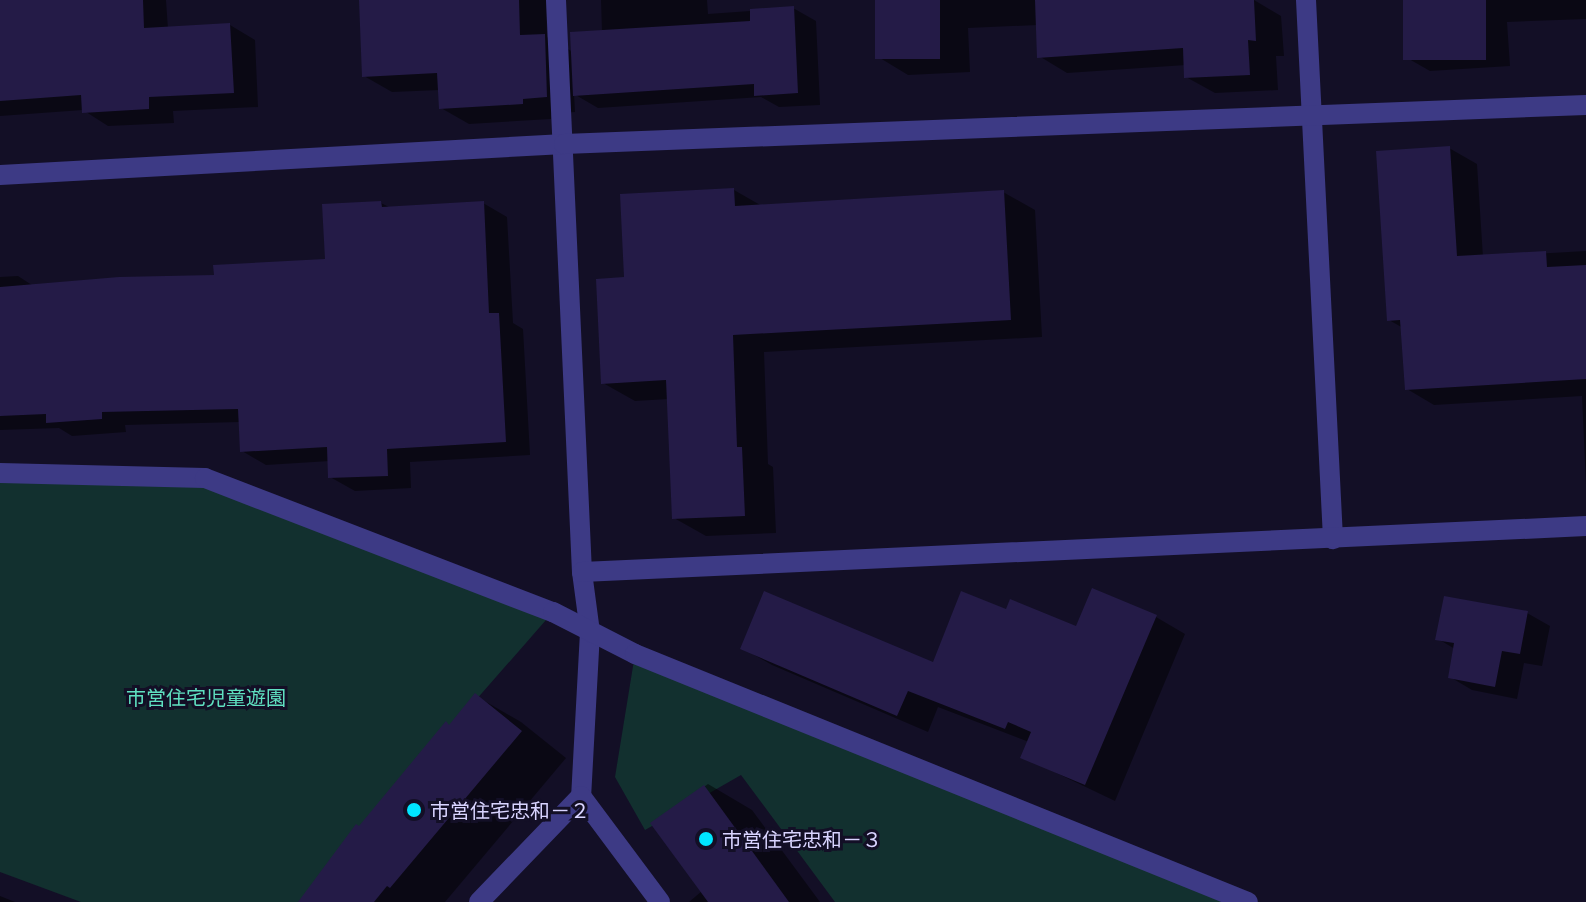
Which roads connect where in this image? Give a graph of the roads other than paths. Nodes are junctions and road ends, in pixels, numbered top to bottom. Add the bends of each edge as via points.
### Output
1 (556, 0) edge
2 (1306, 0) edge
3 (1586, 105) edge
4 (1312, 118) junction
5 (564, 144) junction
6 (0, 175) edge
7 (0, 473) edge
8 (1586, 526) edge
9 (1333, 539) junction
10 (582, 572) junction
11 (590, 632) junction
12 (581, 796) junction
13 (479, 902) edge
14 (660, 902) edge
15 (1248, 902) edge

1 - 5 street
2 - 4 street
3 - 4 street
4 - 5 street
4 - 9 street
5 - 6 street
5 - 10 street
7 - 11 street via 205,478 553,612
8 - 9 street
9 - 10 street
10 - 11 street
11 - 12 street
11 - 15 street
12 - 13 street
12 - 14 street

